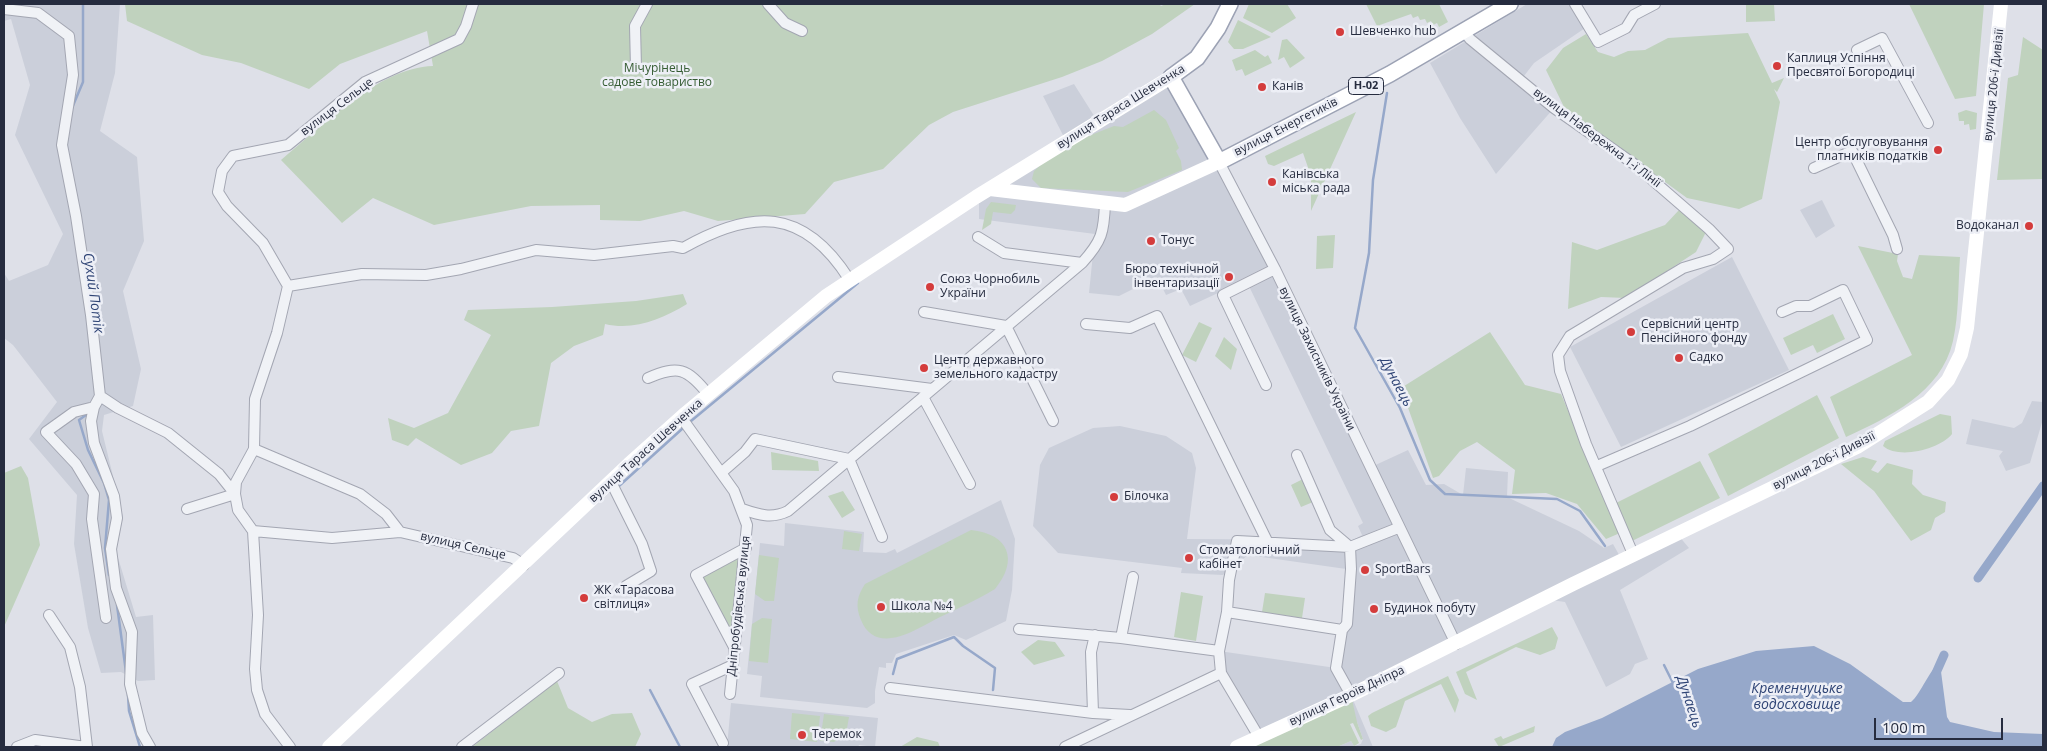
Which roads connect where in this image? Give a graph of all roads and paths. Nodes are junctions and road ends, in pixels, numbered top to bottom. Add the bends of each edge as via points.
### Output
1 (472, 4) edge
2 (647, 4) edge
3 (768, 4) edge
4 (1230, 4) edge
5 (1510, 4) edge
6 (1575, 4) edge
7 (1655, 4) edge
8 (2001, 4) edge
9 (4, 9) edge
10 (1463, 30) junction
11 (802, 31) dead end
12 (1857, 50) dead end
13 (636, 68) dead end
14 (1171, 77) junction
15 (1928, 123) dead end
16 (1219, 162) junction
17 (1814, 168) dead end
18 (990, 189) junction
19 (1105, 203) junction
20 (978, 237) dead end
21 (1896, 249) dead end
22 (1082, 263) junction
23 (1275, 269) junction
24 (849, 279) junction
25 (288, 286) junction
26 (924, 312) dead end
27 (1782, 312) dead end
28 (1086, 324) dead end
29 (1006, 326) junction
30 (838, 377) dead end
31 (648, 378) dead end
32 (1266, 385) dead end
33 (932, 389) junction
34 (708, 394) junction
35 (100, 396) junction
36 (923, 396) junction
37 (90, 408) dead end
38 (681, 418) junction
39 (1053, 421) dead end
40 (254, 449) junction
41 (1297, 455) dead end
42 (849, 460) junction
43 (1596, 466) junction
44 (721, 473) junction
45 (611, 482) junction
46 (970, 484) dead end
47 (235, 494) junction
48 (187, 509) dead end
49 (742, 509) junction
50 (1398, 528) junction
51 (253, 531) junction
52 (400, 532) junction
53 (882, 538) dead end
54 (1267, 541) junction
55 (1350, 547) junction
56 (746, 548) junction
57 (1634, 554) junction
58 (524, 565) junction
59 (1133, 577) dead end
60 (626, 586) dead end
61 (1227, 612) junction
62 (49, 615) dead end
63 (106, 618) dead end
64 (1019, 629) dead end
65 (1342, 630) junction
66 (1095, 636) junction
67 (1121, 638) junction
68 (1456, 644) junction
69 (735, 649) junction
70 (1219, 651) junction
71 (732, 665) junction
72 (559, 673) dead end
73 (1221, 673) junction
74 (890, 688) dead end
75 (730, 694) dead end
76 (1351, 695) junction
77 (1093, 713) junction
78 (1131, 715) junction
79 (1259, 737) junction
80 (723, 743) dead end
81 (17, 747) edge
82 (86, 747) edge
83 (150, 747) edge
84 (290, 747) edge
85 (329, 747) edge
86 (462, 747) edge
87 (1065, 747) edge
88 (1237, 747) edge

1 - 25 street, вулиця Сельце via 459,39 365,82 288,145 234,156 222,171 218,192 227,206 263,243
2 - 13 street via 635,26
3 - 11 street via 785,23
4 - 14 main road, вулиця Тараса Шевченка via 1197,58
5 - 10 main road, вулиця Енергетиків / Н-02
6 - 7 street via 1598,42 1626,28 1634,15
8 - 57 street, вулиця 206-ї Дивізії via 1967,328 1961,354 1948,380 1928,402 1857,447
9 - 35 street via 38,13 69,36 73,75 62,145 79,236
10 - 16 main road, вулиця Енергетиків / Н-02 via 1390,74
10 - 43 street, вулиця Набережна 1-ї Лінії via 1554,108 1634,164 1728,249 1713,259 1683,268 1570,336 1562,346 1558,355 1560,372
12 - 15 street via 1882,38
14 - 16 main road, вулиця Захисників України
14 - 18 street, вулиця Тараса Шевченка
16 - 19 street via 1125,205
16 - 23 street, вулиця Захисників України
17 - 21 street via 1852,152 1893,235
18 - 19 street
18 - 24 street, вулиця Тараса Шевченка
19 - 22 street via 1104,230 1096,247
20 - 22 street via 1004,253
22 - 29 street
23 - 32 street via 1223,295
23 - 50 street, вулиця Захисників України
24 - 25 street via 832,256 803,230 774,220 749,221 713,231 684,248 673,246 594,255 536,250 426,275 362,274
24 - 34 street, вулиця Тараса Шевченка
25 - 40 street via 278,333 255,399
26 - 29 street
27 - 43 street via 1796,306 1810,306 1843,290 1867,340 1690,426
28 - 54 street via 1130,328 1157,316
29 - 33 street
29 - 39 street
30 - 33 street
31 - 34 street via 668,370 688,374
33 - 36 street
34 - 38 street, вулиця Тараса Шевченка
35 - 47 street via 168,433 219,474
35 - 83 street via 91,420 93,436 114,496 117,518 111,549 116,588 132,632 130,684 142,733
36 - 42 street
36 - 46 street
37 - 63 street via 74,412 46,432 76,464 94,494 92,519
38 - 44 street, Дніпробудівська вулиця
38 - 45 street, вулиця Тараса Шевченка
40 - 47 street via 236,482
40 - 52 street via 360,494 386,514
41 - 55 street via 1330,530
42 - 44 street via 755,438 745,452
42 - 49 street via 788,511 776,517
42 - 53 street
43 - 57 street
44 - 49 street, Дніпробудівська вулиця
45 - 58 street, вулиця Тараса Шевченка
45 - 60 street via 642,544 651,571
47 - 48 street
47 - 51 street via 238,510
49 - 56 street, Дніпробудівська вулиця via 747,525
50 - 55 street
50 - 68 street, вулиця Захисників України
51 - 52 street, вулиця Сельце via 332,538
51 - 84 street via 258,615 256,690 265,714
52 - 58 street, вулиця Сельце via 513,558
54 - 55 street
54 - 61 street via 1237,541
55 - 65 street via 1350,597 1347,624
56 - 69 street, Дніпробудівська вулиця
56 - 69 street via 696,575
57 - 68 street, вулиця 206-ї Дивізії
58 - 85 street, вулиця Тараса Шевченка
59 - 67 street
61 - 65 street
61 - 70 street
62 - 82 street via 70,647 80,687
64 - 66 street
65 - 76 street via 1336,668
66 - 67 street
66 - 77 street via 1091,652
67 - 70 street
68 - 76 street, вулиця Героїв Дніпра
69 - 71 street, Дніпробудівська вулиця
70 - 73 street
71 - 75 street, Дніпробудівська вулиця
71 - 80 street via 692,684
72 - 86 street
73 - 78 street
73 - 79 street
74 - 77 street
76 - 79 street, вулиця Героїв Дніпра
77 - 78 street
78 - 87 street
79 - 88 street, вулиця Героїв Дніпра
81 - 82 street via 35,740

